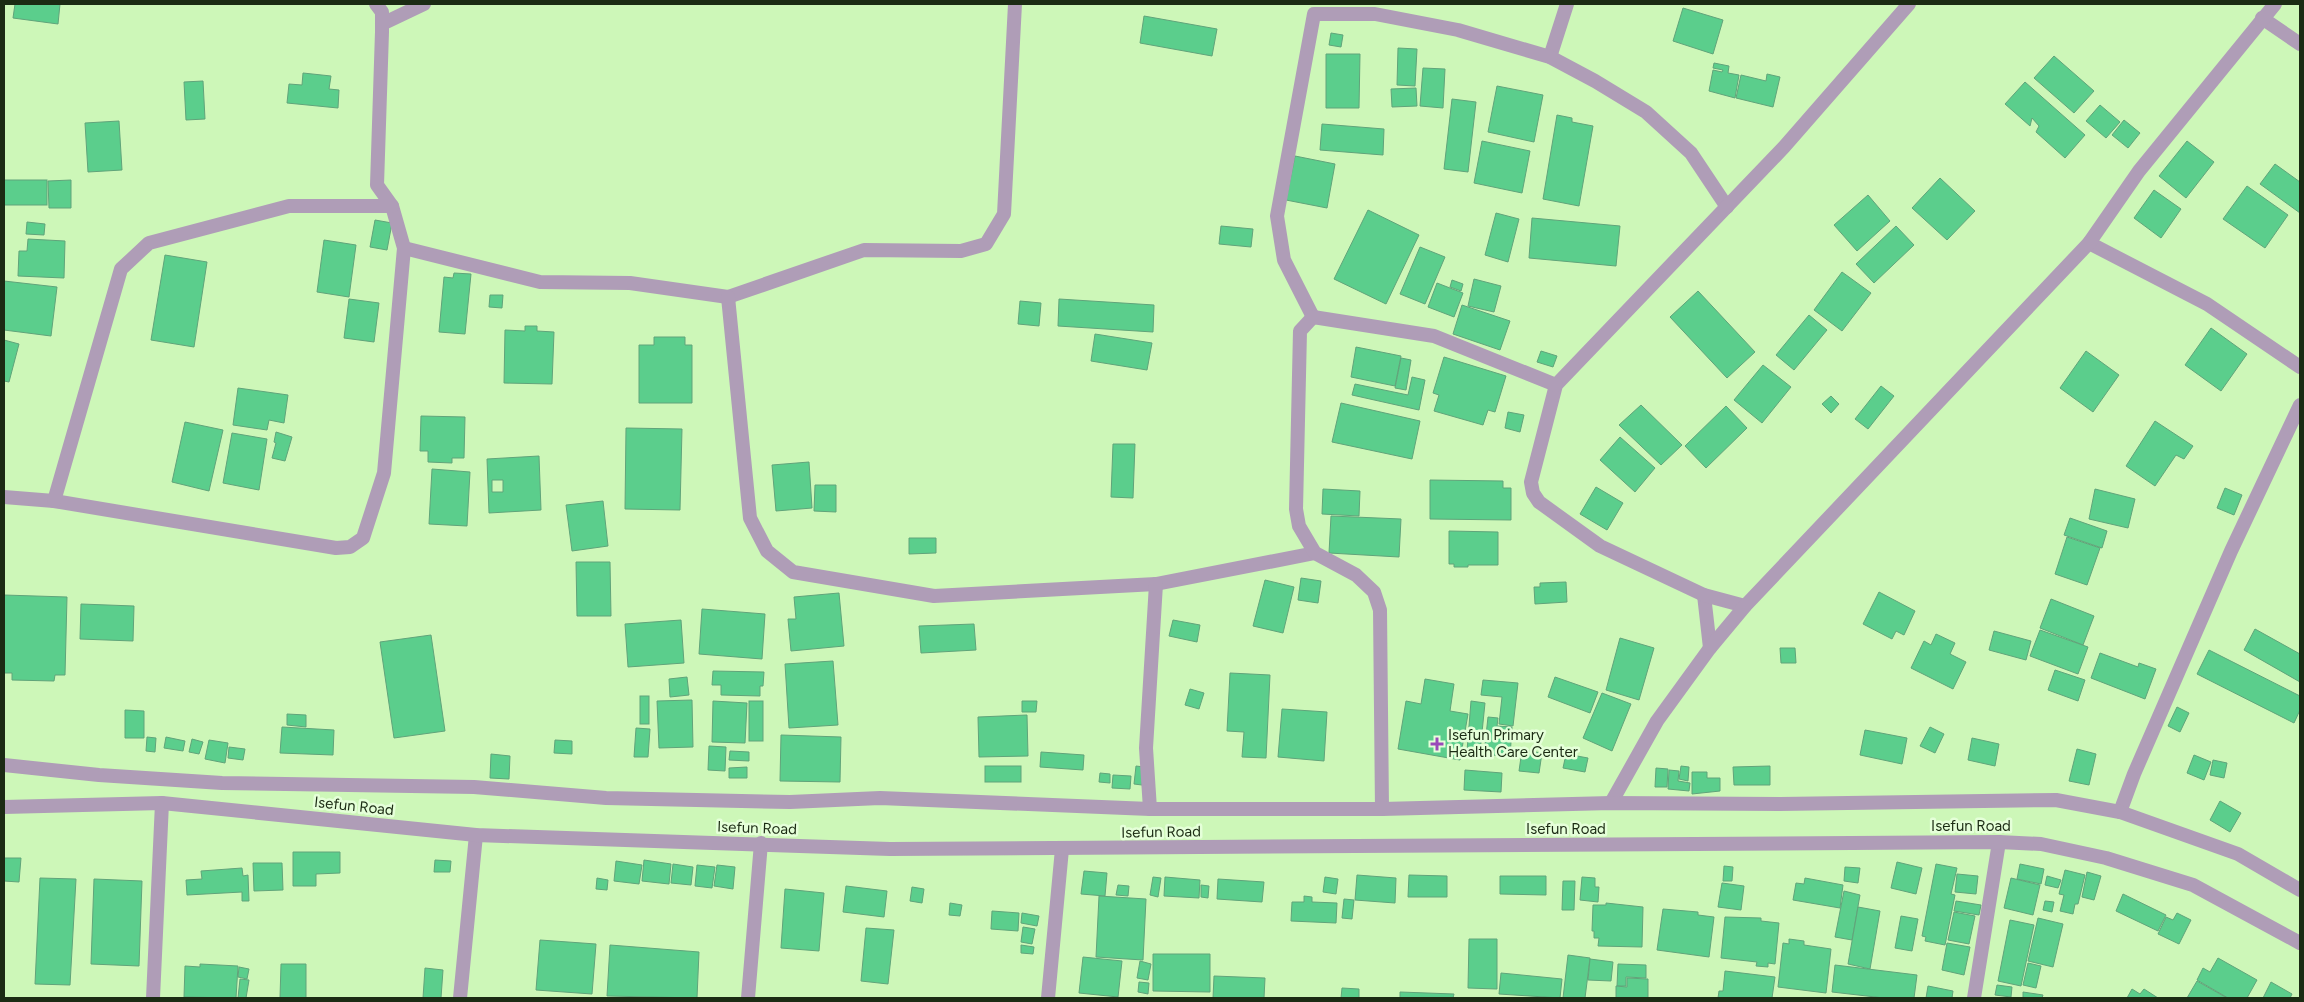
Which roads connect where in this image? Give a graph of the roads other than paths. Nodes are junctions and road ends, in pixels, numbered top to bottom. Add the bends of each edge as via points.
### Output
1 (376, 4) edge
2 (424, 4) edge
3 (1015, 4) edge
4 (1567, 4) edge
5 (1909, 4) edge
6 (2275, 4) edge
7 (1376, 9) edge
8 (2262, 18) junction
9 (382, 24) junction
10 (2300, 44) edge
11 (1550, 57) junction
12 (392, 206) junction
13 (1727, 207) junction
14 (2089, 243) junction
15 (404, 248) junction
16 (728, 297) junction
17 (1313, 317) junction
18 (2300, 367) edge
19 (1556, 385) junction
20 (2300, 405) edge
21 (4, 497) edge
22 (54, 501) junction
23 (1315, 553) junction
24 (1156, 584) junction
25 (1704, 595) junction
26 (1745, 606) junction
27 (1710, 648) junction
28 (4, 765) edge
29 (162, 803) junction
30 (1611, 803) junction
31 (4, 807) edge
32 (1150, 809) junction
33 (1382, 809) junction
34 (2120, 812) junction
35 (476, 835) junction
36 (1999, 842) junction
37 (761, 843) junction
38 (1062, 849) junction
39 (2300, 890) edge
40 (2300, 943) edge
41 (153, 998) edge
42 (460, 998) edge
43 (748, 998) edge
44 (1048, 998) edge
45 (1974, 998) edge

1 - 9 street via 382,12
2 - 9 street
3 - 16 street via 1004,214 986,244 961,251 864,250
4 - 11 street
5 - 13 street
6 - 8 street
7 - 11 street
7 - 17 street via 1314,14 1276,216 1284,260
8 - 10 street
8 - 14 street via 2139,171
9 - 12 street via 377,185
11 - 13 street via 1646,112 1691,152
12 - 15 street
12 - 22 street via 289,206 149,243 121,269
13 - 19 street
14 - 18 street via 2207,304
14 - 26 street
15 - 16 street via 540,282 630,283
15 - 22 street via 384,473 364,538 350,547 336,548
16 - 24 street via 750,518 767,550 793,572 934,596
17 - 19 street via 1434,336
17 - 23 street via 1300,331 1296,509 1298,526
19 - 25 street via 1531,482 1539,502 1600,546
20 - 34 street via 2227,560
21 - 22 street
23 - 24 street
23 - 33 street via 1356,575 1374,592 1380,610
24 - 32 street via 1146,748
25 - 26 street
25 - 27 street
26 - 27 street
27 - 30 street via 1657,722
28 - 32 street, Isefun Road via 99,776 222,783 474,788 606,798 790,802 880,798
29 - 31 street, Isefun Road
29 - 35 street, Isefun Road
29 - 41 street
30 - 33 street, Isefun Road
30 - 34 street, Isefun Road via 2056,800
32 - 33 street, Isefun Road
34 - 39 street, Isefun Road via 2238,854
35 - 37 street, Isefun Road
35 - 42 street
36 - 38 street, Isefun Road
36 - 40 street, Isefun Road via 2040,844 2096,856 2193,885
36 - 45 street
37 - 38 street, Isefun Road via 890,849
37 - 43 street
38 - 44 street

